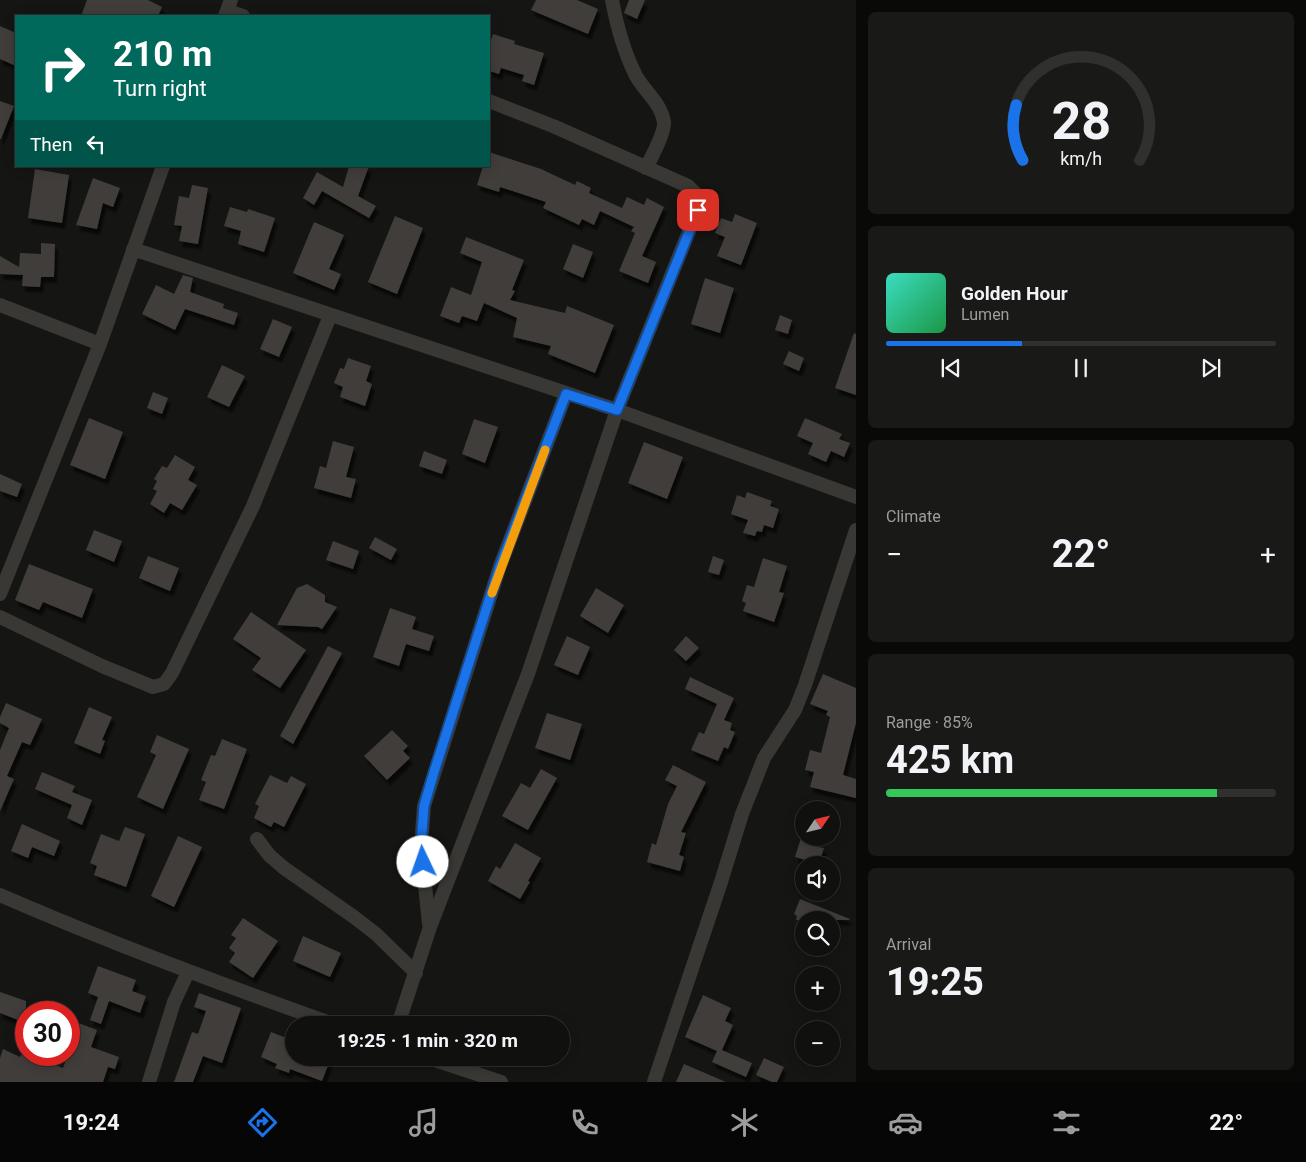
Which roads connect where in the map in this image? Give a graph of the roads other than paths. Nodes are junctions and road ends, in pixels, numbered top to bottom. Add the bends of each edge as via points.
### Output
1 (612, 0) edge
2 (228, 9) edge
3 (241, 15) edge
4 (490, 101) edge
5 (162, 167) edge
6 (646, 168) junction
7 (133, 249) junction
8 (0, 305) edge
9 (330, 316) junction
10 (100, 344) junction
11 (566, 394) junction
12 (617, 410) junction
13 (856, 497) edge
14 (856, 530) edge
15 (0, 594) edge
16 (0, 617) edge
17 (257, 839) dead end
18 (0, 895) edge
19 (430, 927) junction
20 (188, 972) junction
21 (416, 973) junction
22 (311, 1016) edge
23 (401, 1016) edge
24 (453, 1066) edge
25 (149, 1082) edge
26 (501, 1082) edge
27 (654, 1082) edge

1 - 6 street via 626,56 659,107 664,124
2 - 3 street
4 - 6 street
5 - 7 street
6 - 12 street via 688,186 698,195 698,210
7 - 9 street
7 - 10 street
8 - 10 street
9 - 11 street
9 - 16 street via 253,506 164,684 152,687
10 - 15 street
11 - 12 street
11 - 19 street via 500,566 424,806 421,846
12 - 13 street
12 - 19 street via 528,674
14 - 27 street via 805,686 795,710 764,758 742,814
17 - 21 street via 269,856 354,917
18 - 20 street
19 - 21 street
20 - 22 street
20 - 25 street via 174,1002
21 - 23 street
24 - 26 street

